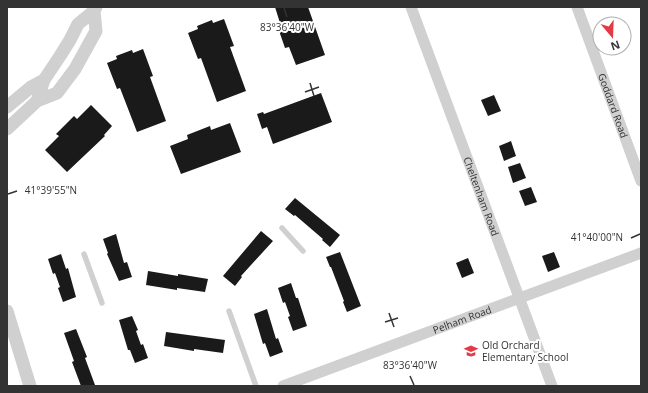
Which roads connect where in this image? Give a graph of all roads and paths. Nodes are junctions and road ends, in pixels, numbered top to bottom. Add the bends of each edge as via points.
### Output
1 (411, 7) edge
2 (577, 7) edge
3 (95, 9) edge
4 (44, 80) junction
5 (37, 101) junction
6 (7, 108) edge
7 (7, 129) edge
8 (641, 181) edge
9 (282, 228) dead end
10 (303, 251) dead end
11 (641, 253) edge
12 (84, 254) dead end
13 (519, 298) junction
14 (102, 304) dead end
15 (7, 311) edge
16 (229, 311) dead end
17 (30, 386) edge
18 (256, 386) edge
19 (283, 386) edge
20 (552, 386) edge

1 - 13 street, Cheltenham Road
2 - 8 street, Goddard Road
3 - 4 street via 78,24
3 - 5 street via 96,31 75,69 57,93
4 - 5 street
4 - 6 street via 31,87
5 - 7 street
9 - 10 lane
11 - 13 street, Pelham Road
12 - 14 lane
13 - 19 street, Pelham Road
13 - 20 street, Cheltenham Road
15 - 17 street
16 - 18 lane

